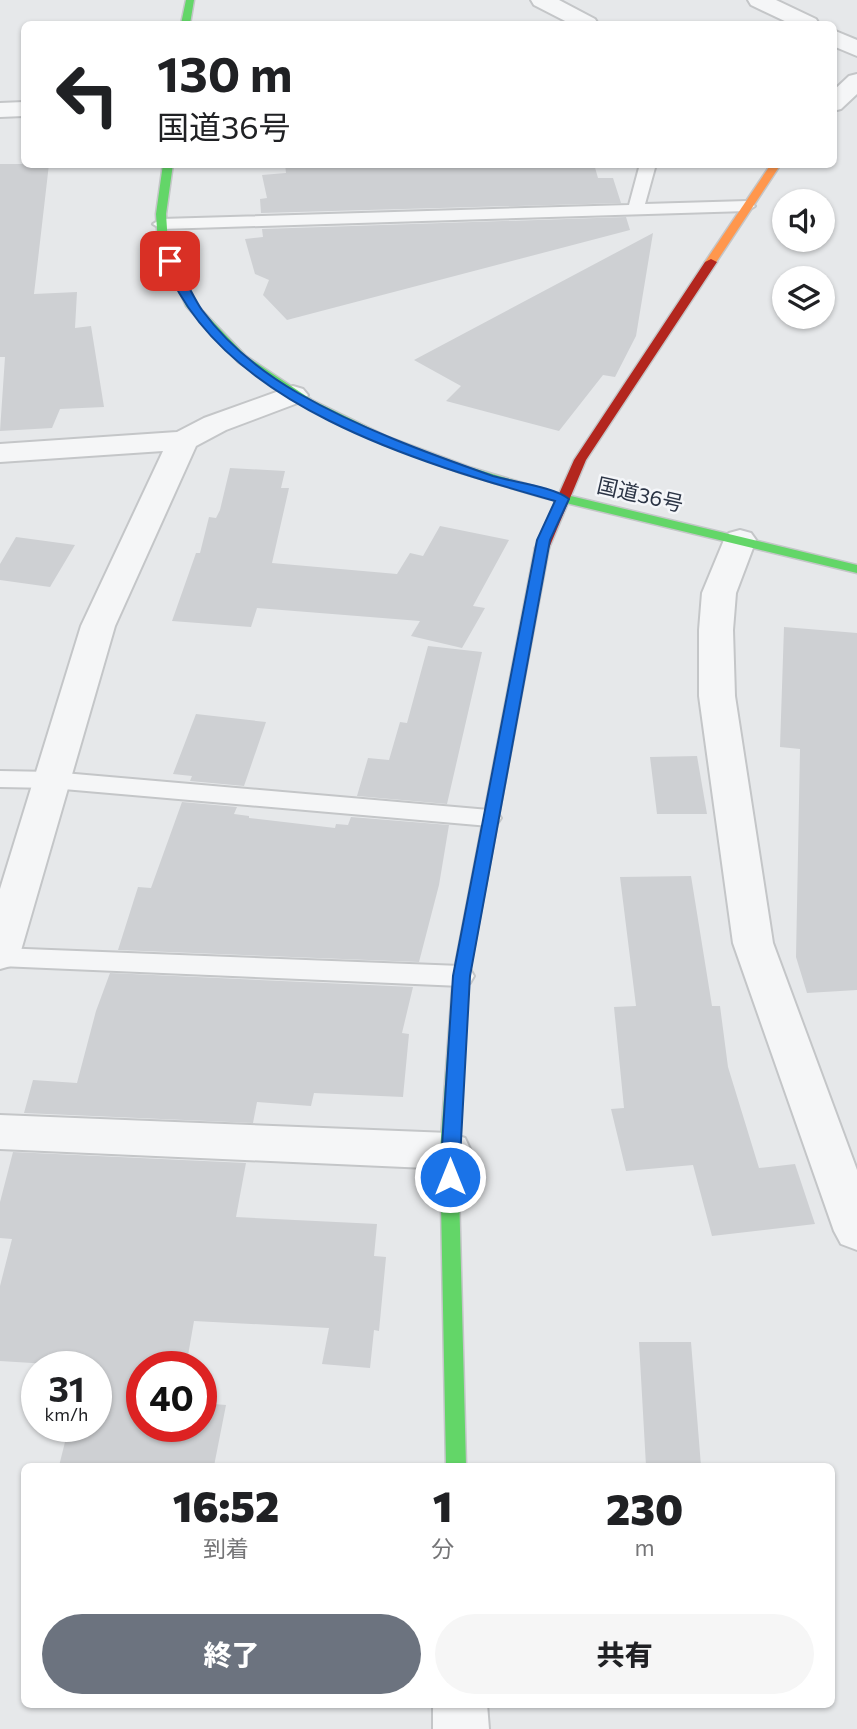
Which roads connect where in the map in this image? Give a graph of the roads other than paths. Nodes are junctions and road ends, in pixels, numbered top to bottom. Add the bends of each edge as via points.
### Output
1 (190, 0) edge
2 (542, 0) edge
3 (759, 0) edge
4 (186, 21) edge
5 (581, 21) edge
6 (801, 21) edge
7 (837, 39) edge
8 (857, 49) edge
9 (857, 82) edge
10 (837, 83) edge
11 (837, 100) edge
12 (21, 109) edge
13 (0, 110) edge
14 (168, 168) edge
15 (647, 168) edge
16 (773, 168) edge
17 (747, 206) junction
18 (636, 208) junction
19 (161, 224) junction
20 (293, 395) junction
21 (183, 441) junction
22 (0, 453) edge
23 (562, 499) junction
24 (740, 540) junction
25 (857, 569) edge
26 (0, 779) edge
27 (52, 780) junction
28 (489, 818) junction
29 (0, 955) edge
30 (461, 976) junction
31 (0, 1132) edge
32 (449, 1151) junction
33 (857, 1231) edge
34 (456, 1463) edge
35 (460, 1708) edge
36 (461, 1729) edge

1 - 4 main road
2 - 5 street
3 - 6 street
7 - 8 street
9 - 10 street
9 - 11 street
12 - 13 street
14 - 19 main road, 国道36号
15 - 18 lane
16 - 17 main road
17 - 18 lane
17 - 23 main road via 580,460
18 - 19 lane
19 - 20 main road, 国道36号 via 176,278 197,311 228,349
20 - 21 street
20 - 23 main road, 国道36号 via 372,435 490,479
21 - 22 street
21 - 27 street via 98,626
23 - 24 main road, 国道36号
23 - 28 main road via 543,540
24 - 25 main road, 国道36号
24 - 33 street via 719,593 716,696 753,943
26 - 27 lane
27 - 28 lane
27 - 29 street
28 - 30 main road
29 - 30 lane
30 - 32 main road
31 - 32 street
32 - 34 main road
35 - 36 street

